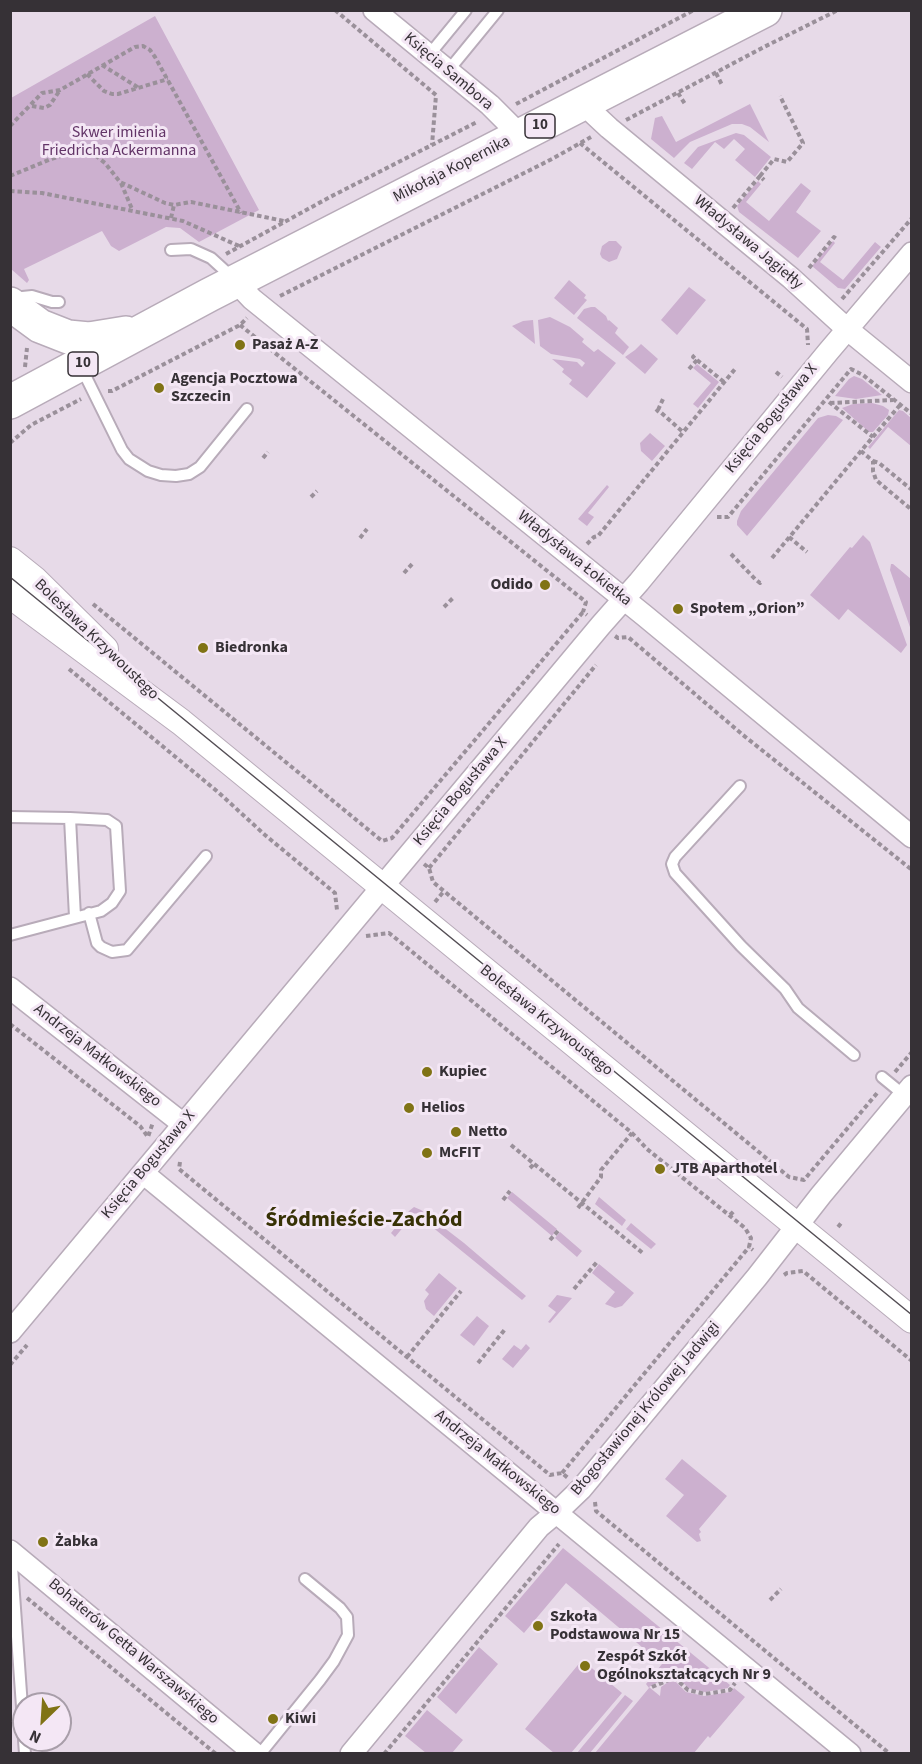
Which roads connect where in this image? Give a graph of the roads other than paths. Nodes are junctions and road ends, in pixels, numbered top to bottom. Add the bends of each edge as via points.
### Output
1 (374, 10) edge
2 (466, 10) edge
3 (498, 10) edge
4 (765, 10) edge
5 (429, 56) junction
6 (448, 71) junction
7 (587, 102) junction
8 (517, 137) junction
9 (171, 250) dead end
10 (912, 253) edge
11 (226, 271) junction
12 (10, 298) edge
13 (59, 302) dead end
14 (10, 304) edge
15 (153, 324) junction
16 (847, 329) junction
17 (87, 379) junction
18 (912, 382) edge
19 (10, 402) edge
20 (247, 409) dead end
21 (10, 560) edge
22 (10, 577) edge
23 (10, 588) edge
24 (10, 595) edge
25 (623, 599) junction
26 (107, 667) junction
27 (145, 687) junction
28 (181, 722) junction
29 (740, 786) dead end
30 (10, 817) edge
31 (70, 818) junction
32 (912, 837) edge
33 (206, 856) dead end
34 (382, 887) junction
35 (89, 914) junction
36 (75, 917) junction
37 (10, 936) edge
38 (10, 988) edge
39 (854, 1055) dead end
40 (884, 1079) road end
41 (908, 1091) edge
42 (183, 1124) junction
43 (143, 1173) junction
44 (797, 1226) junction
45 (912, 1320) edge
46 (10, 1332) edge
47 (557, 1512) junction
48 (10, 1551) edge
49 (305, 1579) dead end
50 (21, 1692) edge
51 (255, 1754) edge
52 (260, 1754) edge
53 (351, 1754) edge
54 (850, 1754) edge

1 - 5 street, Księcia Sambora
2 - 5 lane
3 - 6 lane
4 - 7 main road, Mikołaja Kopernika / 10 via 727,24
5 - 6 street, Księcia Sambora
6 - 8 street, Księcia Sambora via 490,105
7 - 8 main road, Mikołaja Kopernika / 10
7 - 16 street, Władysława Jagiełły via 609,128
8 - 11 main road, Mikołaja Kopernika / 10
9 - 11 lane via 191,249
10 - 16 street, Księcia Bogusława X
11 - 15 main road, Mikołaja Kopernika / 10
11 - 25 street, Władysława Łokietka via 252,299
12 - 13 lane via 32,296
14 - 15 main road, 10 via 40,327 76,338 103,338
15 - 17 main road, 10
16 - 18 street, Władysława Jagiełły
16 - 25 street, Księcia Bogusława X
17 - 19 main road, 10
17 - 20 lane via 122,450 129,459 161,475 189,474 200,467
21 - 27 street, Bolesława Krzywoustego
22 - 27 lane
23 - 26 lane
24 - 26 street, Bolesława Krzywoustego
25 - 32 street, Władysława Łokietka
25 - 34 street, Księcia Bogusława X
26 - 28 street, Bolesława Krzywoustego
27 - 28 street, Bolesława Krzywoustego
28 - 34 street, Bolesława Krzywoustego
29 - 39 lane via 675,857 675,873 785,989 798,1008
30 - 31 lane
31 - 35 lane via 107,820 116,826 120,891 107,908
31 - 36 lane
33 - 35 lane via 127,950 112,952 97,944
34 - 42 street, Księcia Bogusława X via 359,929
34 - 44 street, Bolesława Krzywoustego
35 - 36 lane
36 - 37 lane
38 - 42 street, Andrzeja Małkowskiego
40 - 41 lane
41 - 44 street, Błogosławionej Królowej Jadwigi
42 - 43 street, Księcia Bogusława X
43 - 46 street, Księcia Bogusława X
43 - 47 street, Andrzeja Małkowskiego
44 - 45 street, Bolesława Krzywoustego
44 - 47 street, Błogosławionej Królowej Jadwigi via 581,1489
47 - 53 street, Błogosławionej Królowej Jadwigi via 539,1527
47 - 54 street, Andrzeja Małkowskiego
48 - 50 lane
48 - 51 street, Bohaterów Getta Warszawskiego
49 - 52 lane via 347,1617 348,1635 320,1680

